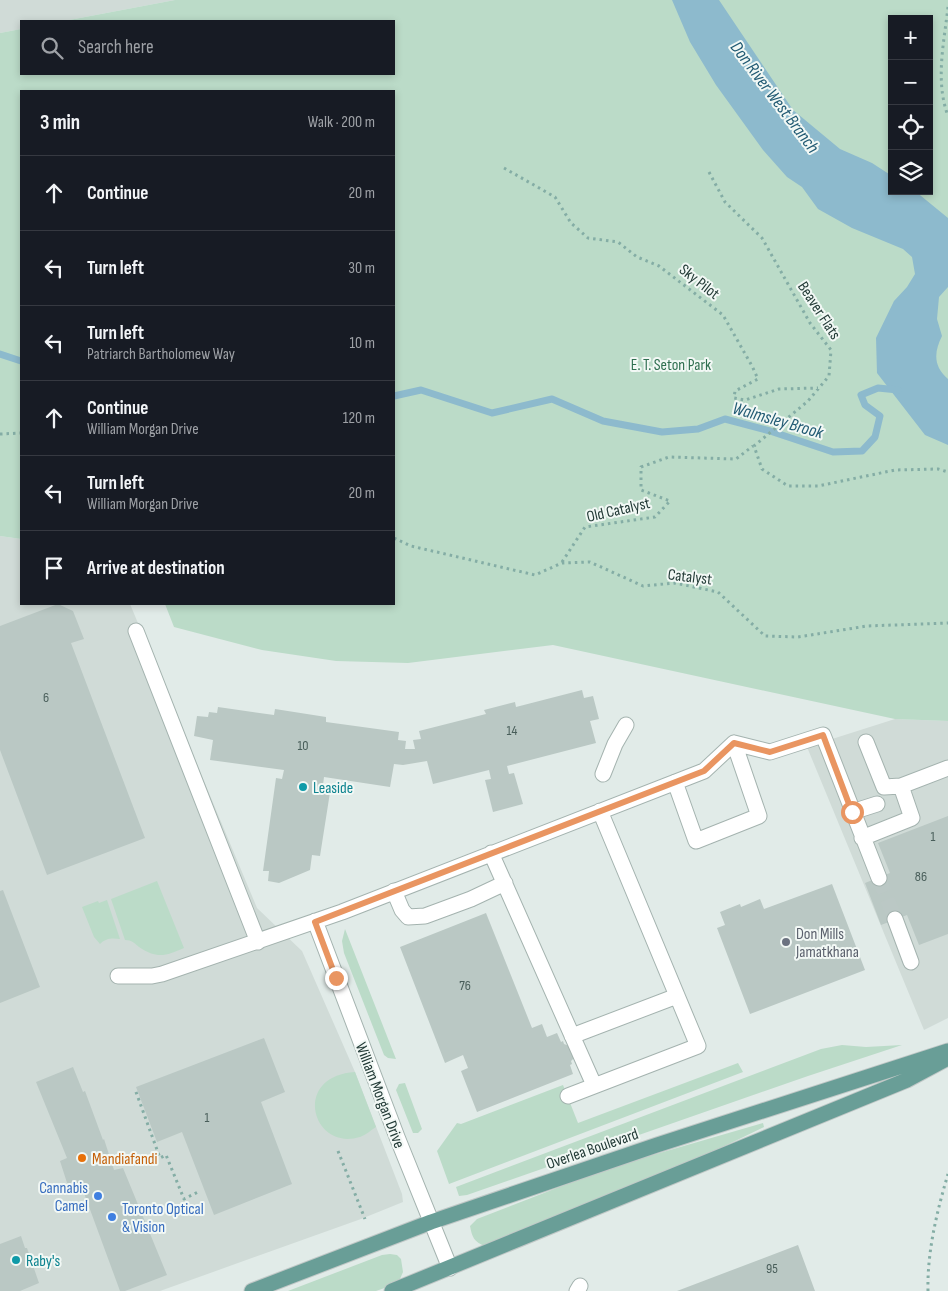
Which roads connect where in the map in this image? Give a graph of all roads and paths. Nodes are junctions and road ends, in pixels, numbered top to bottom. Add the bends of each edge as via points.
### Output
1 (948, 8) edge
2 (948, 116) edge
3 (504, 168) dead end
4 (709, 172) dead end
5 (819, 388) junction
6 (20, 432) edge
7 (0, 434) edge
8 (754, 446) junction
9 (948, 472) edge
10 (395, 538) edge
11 (562, 562) junction
12 (948, 623) edge
13 (136, 631) dead end
14 (626, 725) dead end
15 (866, 742) dead end
16 (734, 743) junction
17 (948, 768) edge
18 (603, 774) dead end
19 (675, 782) junction
20 (901, 786) junction
21 (877, 804) dead end
22 (600, 811) junction
23 (852, 812) junction
24 (862, 838) junction
25 (491, 853) junction
26 (879, 878) tunnel mouth
27 (505, 883) junction
28 (394, 892) junction
29 (895, 919) tunnel mouth
30 (315, 922) junction
31 (258, 942) junction
32 (911, 962) dead end
33 (118, 976) dead end
34 (677, 996) junction
35 (572, 1036) junction
36 (948, 1051) edge
37 (948, 1058) edge
38 (594, 1085) junction
39 (136, 1092) dead end
40 (568, 1096) dead end
41 (338, 1150) dead end
42 (948, 1174) edge
43 (198, 1192) dead end
44 (364, 1219) dead end
45 (431, 1222) junction
46 (450, 1268) junction
47 (252, 1291) edge
48 (392, 1291) edge
49 (928, 1291) edge

1 - 2 path via 941,76
3 - 5 path, Sky Pilot via 555,197 571,223 588,238 618,242 637,257 659,266 723,315 758,380 735,391 734,398 745,400 779,389
4 - 5 path, Beaver Flats via 725,202 762,238 810,323 831,350 829,376
5 - 8 path, Beaver Flats
6 - 7 path
8 - 9 path via 762,470 788,486 818,486 895,470 938,469
8 - 11 path, Old Catalyst via 736,460 669,457 641,467 641,490 670,501 655,517 585,528
10 - 11 path, Catalyst via 411,546 535,575
11 - 12 path, Catalyst via 590,562 643,586 675,583 718,592 766,636 798,637 867,626
13 - 31 street
14 - 18 street
15 - 20 street via 884,787
16 - 19 street via 704,771
16 - 19 street via 759,816 696,841
16 - 23 street via 770,752 823,735
17 - 20 street
19 - 22 street
20 - 24 street via 912,818
21 - 23 street
22 - 25 street
22 - 34 street
23 - 24 street
24 - 26 street
25 - 27 street
25 - 28 street
27 - 28 street via 425,916 408,917
27 - 35 street
28 - 30 street
29 - 32 street
30 - 31 street
30 - 45 street, William Morgan Drive
31 - 33 street via 162,974
34 - 35 street
34 - 38 street via 698,1046
35 - 38 street
36 - 45 main road, Overlea Boulevard
37 - 46 main road via 907,1080
38 - 40 street
39 - 43 path via 160,1158 166,1155 184,1199
41 - 44 path
42 - 49 path via 932,1242
45 - 46 street, William Morgan Drive
45 - 47 main road, Overlea Boulevard
46 - 48 main road

